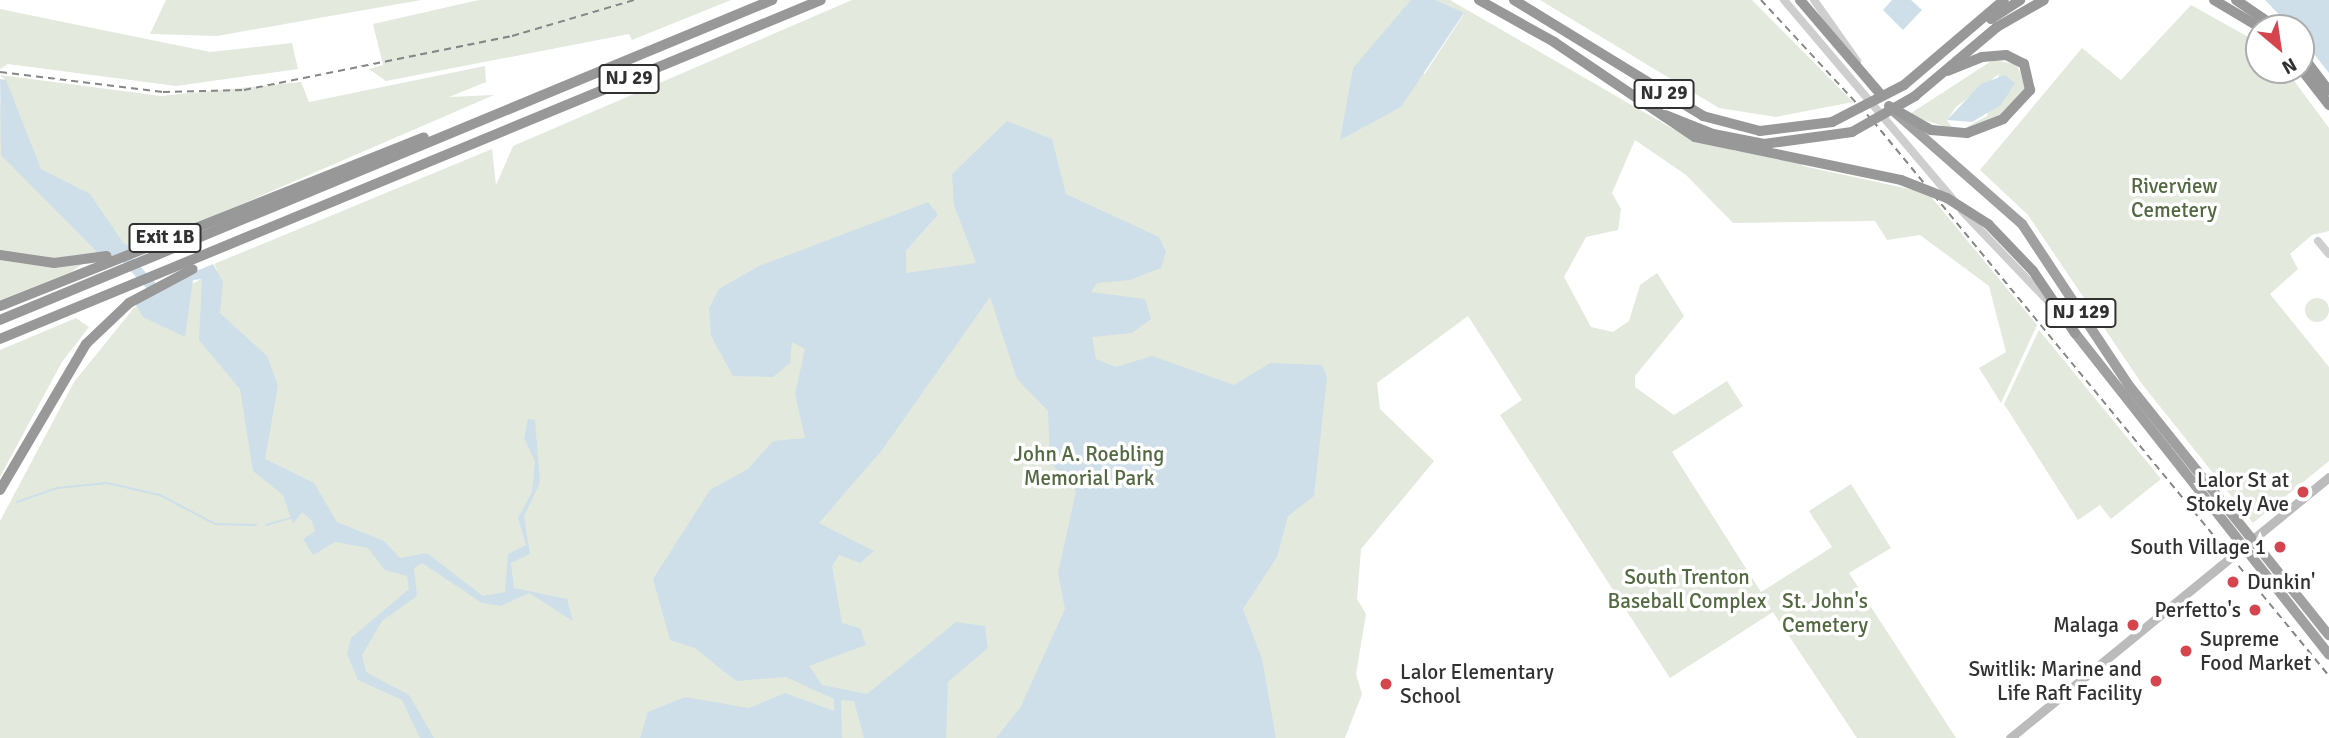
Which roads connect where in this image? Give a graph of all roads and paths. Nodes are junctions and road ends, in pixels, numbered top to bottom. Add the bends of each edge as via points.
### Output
1 (772, 0) edge
2 (821, 0) edge
3 (1479, 0) edge
4 (1514, 0) edge
5 (1784, 0) edge
6 (1800, 0) edge
7 (1814, 0) edge
8 (2004, 0) edge
9 (2020, 0) edge
10 (2044, 0) edge
11 (2214, 0) edge
12 (2238, 1) edge
13 (2257, 14) edge
14 (2245, 18) edge
15 (1965, 36) junction
16 (1948, 71) junction
17 (2315, 72) edge
18 (1606, 79) junction
19 (2313, 84) edge
20 (2329, 91) edge
21 (1881, 95) junction
22 (2329, 105) edge
23 (1889, 106) junction
24 (438, 158) junction
25 (342, 172) junction
26 (2318, 241) dead end
27 (2329, 254) edge
28 (0, 255) edge
29 (88, 265) junction
30 (0, 306) edge
31 (0, 320) edge
32 (2074, 333) junction
33 (0, 339) edge
34 (33, 431) junction
35 (2329, 477) edge
36 (0, 490) edge
37 (0, 502) edge
38 (2252, 540) junction
39 (2243, 548) junction
40 (2329, 635) edge
41 (2329, 655) edge
42 (2010, 738) edge

1 - 25 highway, NJ 29 via 467,127
2 - 24 highway, NJ 29
3 - 18 highway, NJ 29
4 - 15 highway, NJ 29, bridge via 1703,116 1760,131 1832,122 1904,85
5 - 32 street, NJ 129 via 1980,233
6 - 21 highway
7 - 21 street, NJ 129
8 - 15 highway
9 - 15 highway, NJ 29
10 - 16 highway, NJ 29 via 1997,27
11 - 14 highway
12 - 13 highway
16 - 18 highway, NJ 29, bridge via 1852,132 1798,144 1727,138 1671,118
16 - 23 highway via 1982,57 2006,55 2024,64 2031,85 2009,114 1967,133 1931,130
17 - 20 highway
18 - 32 highway, bridge via 1662,121 1704,140 1901,180 1947,198 1989,224 2027,263
19 - 22 highway
21 - 23 highway, NJ 129
23 - 38 highway, NJ 129 via 2022,224 2130,387
24 - 33 highway, NJ 29
24 - 34 highway via 160,284 108,320 74,360
25 - 29 highway, Exit 1B
25 - 31 highway
26 - 27 street
28 - 29 highway
29 - 30 highway, Exit 1B
32 - 39 highway, NJ 129
34 - 36 highway
34 - 37 highway
35 - 38 main road
38 - 39 main road
38 - 40 highway, NJ 129
39 - 41 highway, NJ 129
39 - 42 main road

